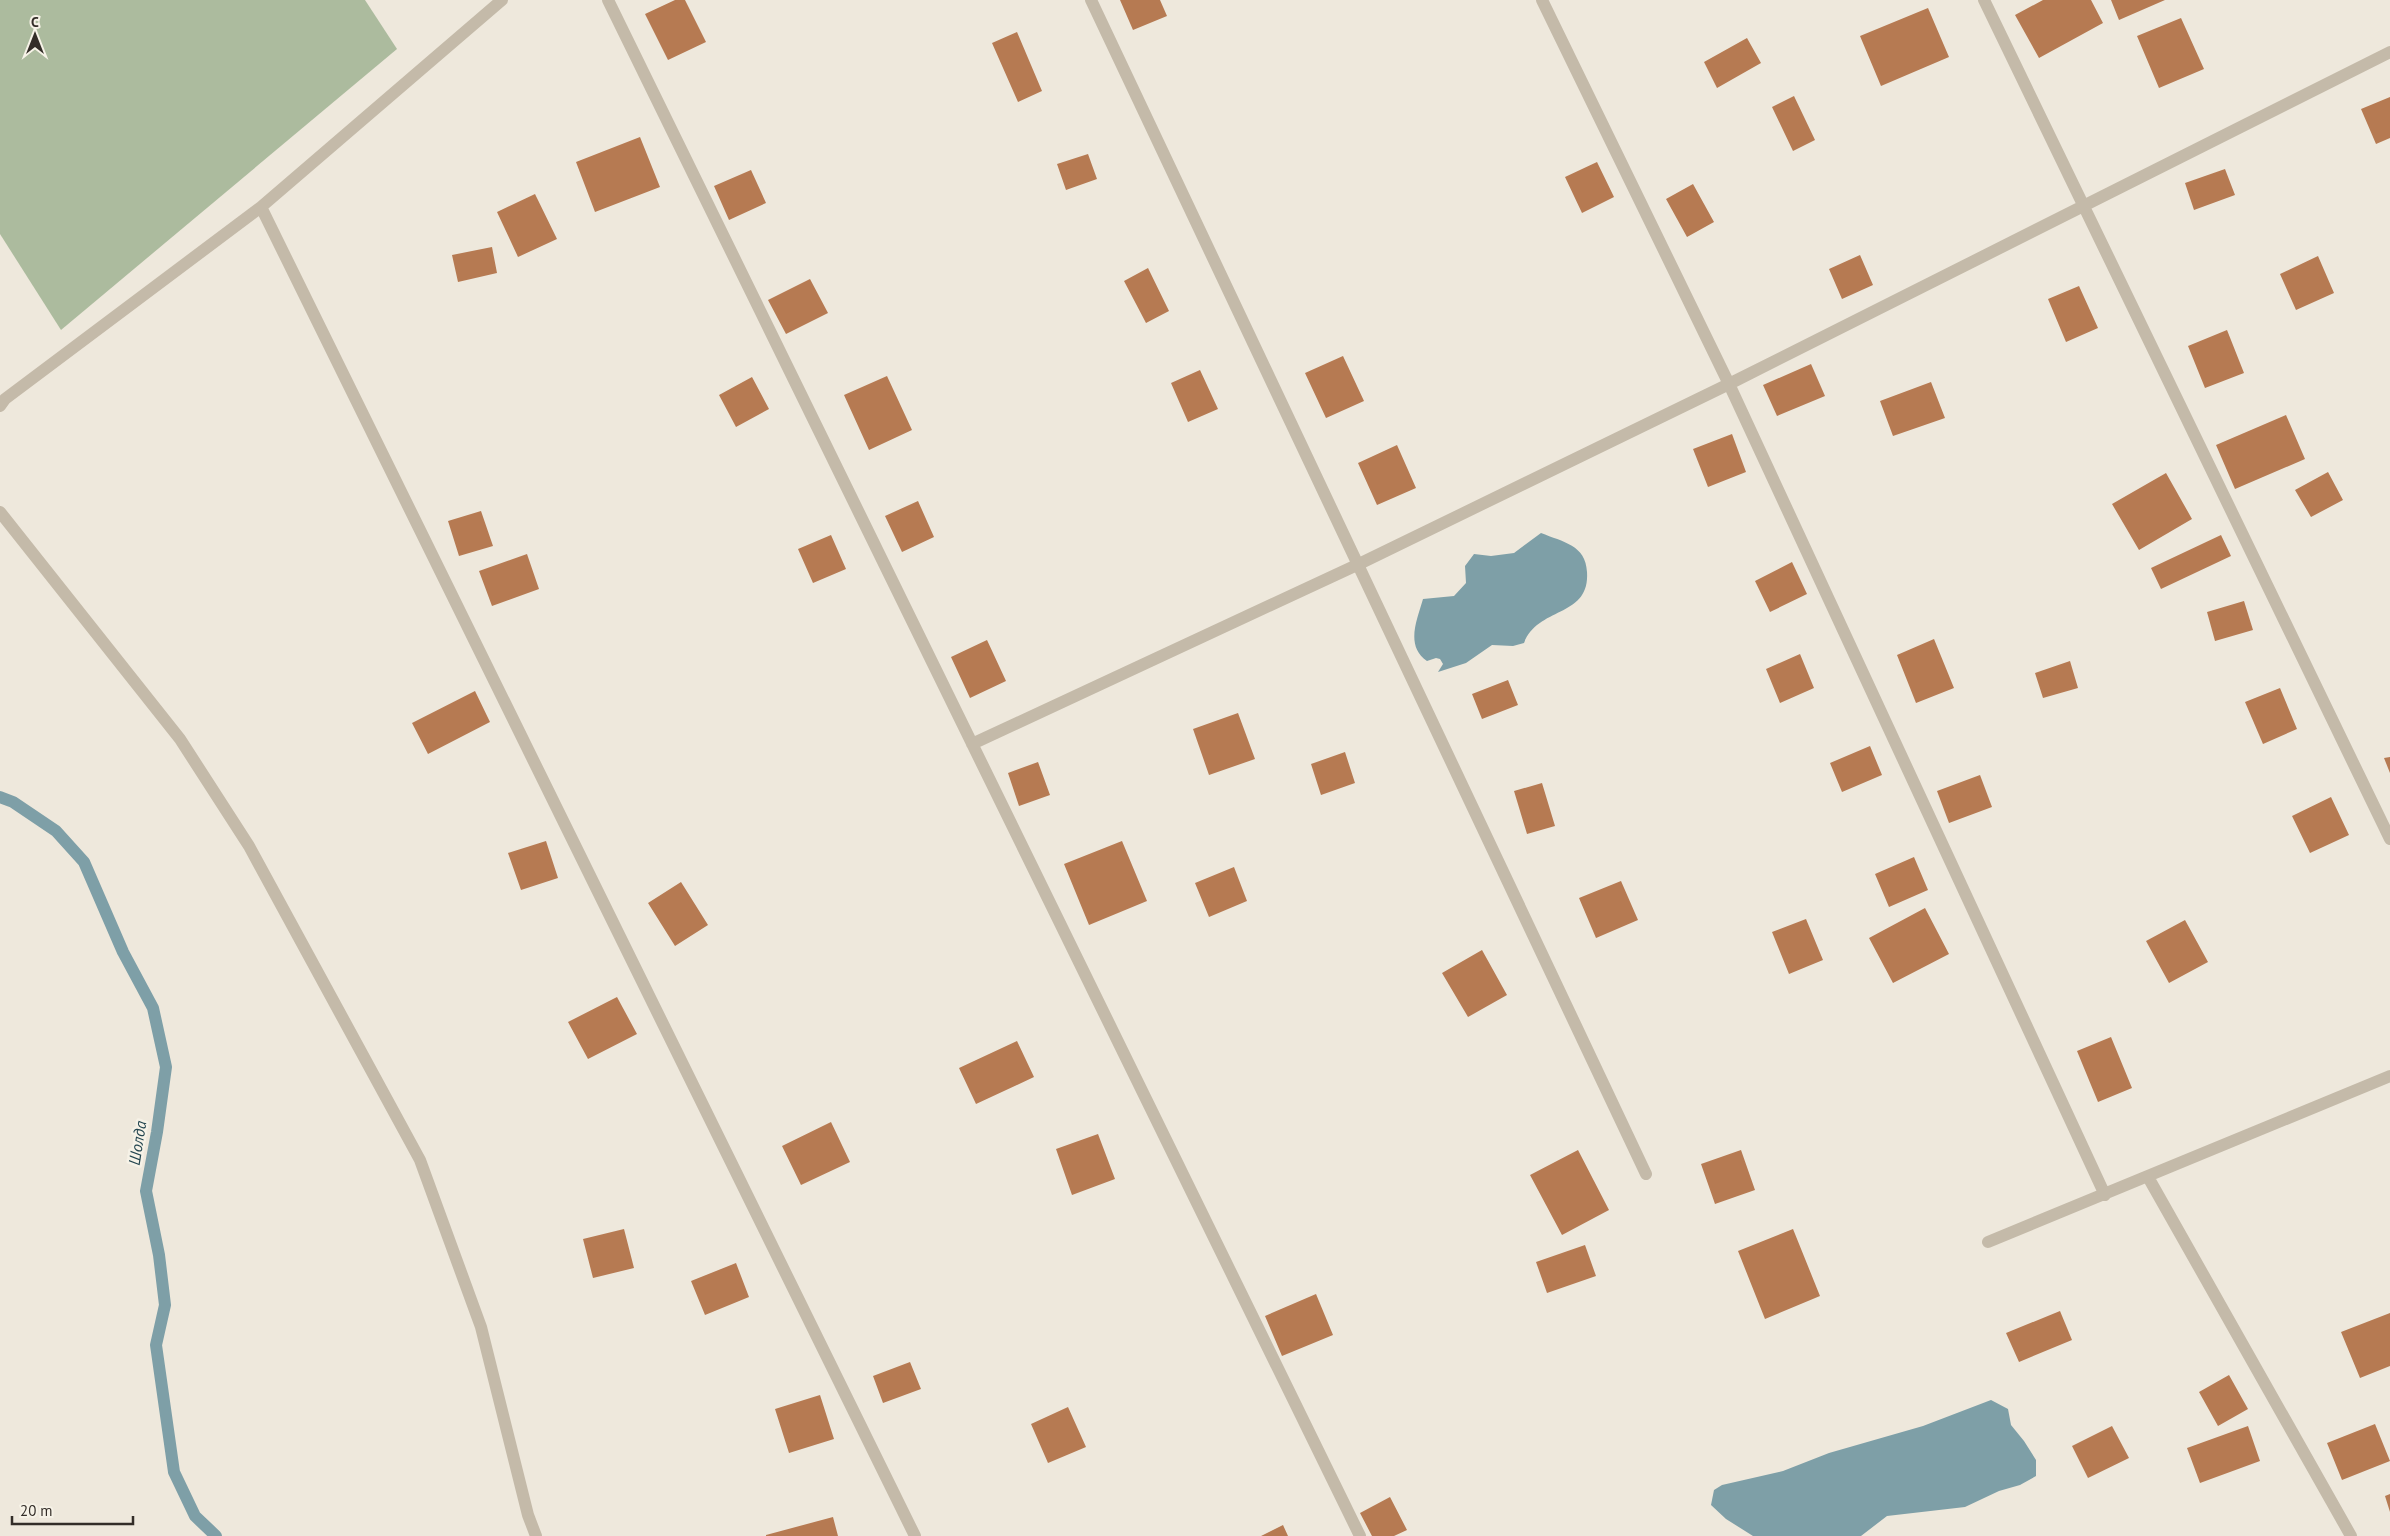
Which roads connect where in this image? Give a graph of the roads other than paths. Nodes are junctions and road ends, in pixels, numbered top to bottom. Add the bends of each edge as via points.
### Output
1 (502, 0) edge
2 (608, 0) edge
3 (1091, 0) edge
4 (1542, 0) edge
5 (1984, 0) edge
6 (2390, 52) edge
7 (2085, 206) junction
8 (261, 207) junction
9 (1729, 384) junction
10 (0, 406) edge
11 (0, 512) edge
12 (1359, 564) junction
13 (972, 744) junction
14 (2390, 839) edge
15 (2390, 1076) edge
16 (1646, 1174) dead end
17 (2148, 1177) junction
18 (2105, 1195) junction
19 (1988, 1242) dead end
20 (536, 1536) edge
21 (915, 1536) edge
22 (1360, 1536) edge
23 (2350, 1536) edge

1 - 8 street
2 - 13 street
3 - 12 street
4 - 9 street
5 - 7 street
6 - 7 street
7 - 9 street
7 - 14 street
8 - 10 street via 5,399
8 - 21 street
9 - 12 street
9 - 18 street
11 - 20 street via 180,739 248,846 420,1160 481,1327
12 - 13 street
12 - 16 street
13 - 22 street
15 - 17 street
17 - 18 street
17 - 23 street
18 - 19 street

